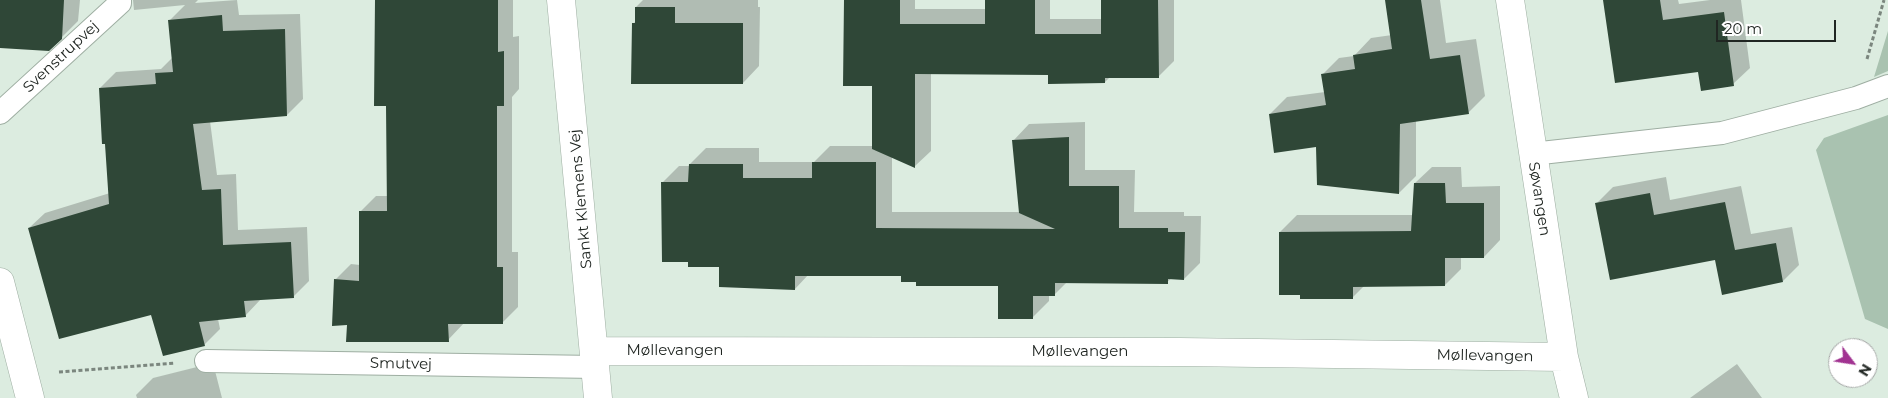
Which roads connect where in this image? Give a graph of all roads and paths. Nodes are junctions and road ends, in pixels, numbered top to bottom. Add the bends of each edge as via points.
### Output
1 (120, 0) edge
2 (561, 0) edge
3 (1510, 0) edge
4 (1884, 0) edge
5 (1888, 86) edge
6 (1856, 98) junction
7 (0, 114) edge
8 (1532, 154) junction
9 (0, 282) edge
10 (1564, 356) junction
11 (596, 359) junction
12 (206, 361) joint
13 (26, 387) edge
14 (598, 398) edge
15 (1574, 398) edge

1 - 7 lane, Svenstrupvej
2 - 11 street, Sankt Klemens Vej
3 - 8 street, Søvangen
4 - 6 path
5 - 6 lane
6 - 8 lane via 1722,133
8 - 10 street, Søvangen
9 - 13 street
10 - 11 street, Møllevangen via 1180,352
10 - 15 street, Søvangen
11 - 12 lane, Smutvej
11 - 14 street, Sankt Klemens Vej
12 - 13 path

